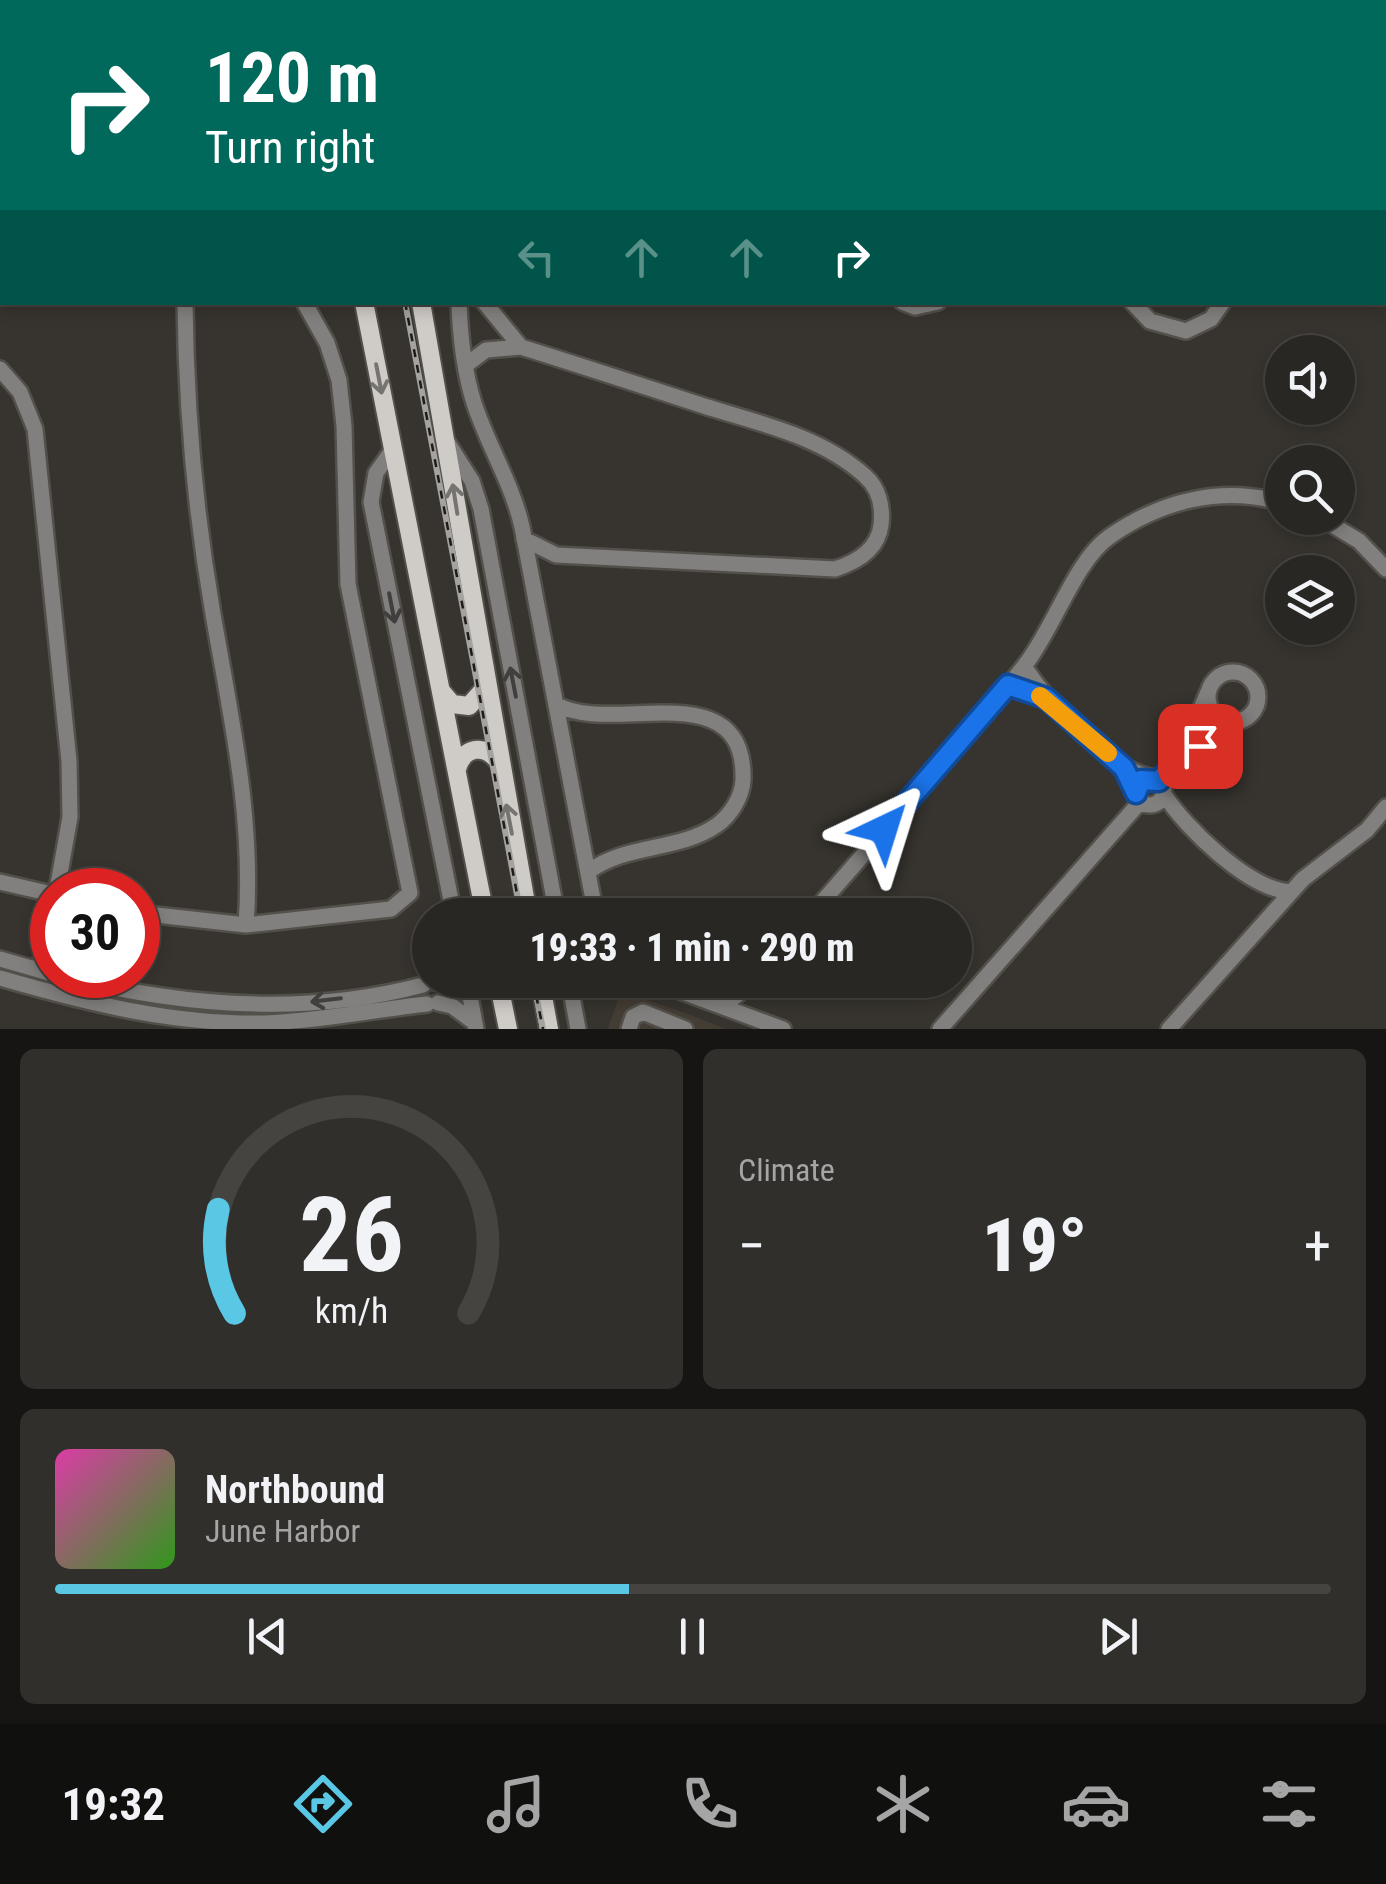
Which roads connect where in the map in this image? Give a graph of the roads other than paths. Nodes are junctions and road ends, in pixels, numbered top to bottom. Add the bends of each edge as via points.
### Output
1 (185, 305) edge
2 (306, 305) edge
3 (363, 305) edge
4 (423, 305) edge
5 (459, 305) edge
6 (1135, 305) edge
7 (1221, 305) edge
8 (493, 314) edge
9 (460, 323) junction
10 (497, 346) junction
11 (521, 347) junction
12 (466, 365) junction
13 (0, 370) edge
14 (446, 440) junction
15 (392, 449) junction
16 (1265, 498) edge
17 (1350, 535) edge
18 (524, 539) junction
19 (566, 556) junction
20 (1386, 570) edge
21 (532, 578) junction
22 (1024, 666) junction
23 (1008, 685) junction
24 (485, 688) junction
25 (442, 691) junction
26 (1208, 692) junction
27 (1046, 698) junction
28 (556, 704) junction
29 (593, 717) junction
30 (1238, 722) junction
31 (562, 736) junction
32 (1182, 754) junction
33 (498, 761) junction
34 (1124, 768) junction
35 (456, 769) junction
36 (1158, 784) junction
37 (1142, 800) junction
38 (1386, 807) edge
39 (1178, 815) junction
40 (583, 846) junction
41 (619, 854) junction
42 (60, 868) edge
43 (588, 872) junction
44 (0, 882) edge
45 (1258, 885) junction
46 (30, 887) edge
47 (1290, 892) junction
48 (451, 898) edge
49 (482, 898) edge
50 (525, 898) edge
51 (554, 898) edge
52 (593, 898) edge
53 (825, 898) edge
54 (160, 915) edge
55 (1269, 915) junction
56 (246, 924) junction
57 (0, 958) edge
58 (30, 967) edge
59 (0, 978) edge
60 (412, 987) edge
61 (404, 989) junction
62 (156, 998) joint
63 (470, 998) edge
64 (502, 998) edge
65 (543, 998) edge
66 (572, 998) edge
67 (706, 998) edge
68 (732, 998) edge
69 (753, 998) edge
70 (725, 1004) junction
71 (408, 1006) junction
72 (752, 1014) junction
73 (152, 1016) junction
74 (338, 1022) edge
75 (320, 1024) edge
76 (476, 1026) edge
77 (508, 1029) edge
78 (549, 1029) edge
79 (578, 1029) edge
80 (629, 1029) edge
81 (685, 1029) edge
82 (783, 1029) edge
83 (940, 1029) edge
84 (1168, 1029) edge

1 - 56 street via 192,462 242,786 250,879
2 - 56 street via 339,380 348,584 411,884 406,900 391,909
3 -> 15 main road
4 - 14 main road
5 - 9 street
6 - 7 street via 1150,321 1186,330 1210,319
8 - 9 street
8 - 10 street
8 - 11 street
9 - 12 street
10 - 11 street
10 - 12 street
11 - 19 street via 803,437 865,476 882,512 870,550 835,569
12 - 18 street
13 - 42 street via 20,392 36,429 66,693 70,817
24 -> 14 main road
51 -> 14 street via 480,510 472,480
15 - 25 main road
15 -> 48 street via 376,473 371,502
16 - 22 street via 1204,496 1152,510 1105,540
17 - 20 street
18 - 19 street
18 - 21 street
19 - 21 street
21 - 28 street
22 - 23 street
22 - 27 street
23 - 27 street
23 - 53 street
24 - 25 main road via 469,706 452,704
24 - 33 main road
25 - 35 main road
26 - 30 street via 1215,715
26 - 30 street via 1224,674 1248,678 1257,700
26 - 32 street
27 - 34 street
28 - 29 street
28 - 31 street
29 - 31 street
29 - 41 street via 657,709 696,715 726,733 743,764 738,798 717,824 679,841
30 - 32 street
31 - 40 street
32 - 36 street
33 - 35 main road via 474,749
50 -> 33 main road
34 - 36 street
34 - 37 street
35 - 49 main road
36 - 37 street
36 - 37 street via 1141,780
36 - 39 street
37 - 39 street
37 - 83 street
38 - 47 street
39 - 45 street
40 - 41 street
40 - 43 street
41 - 43 street
43 - 52 street
44 - 46 street
45 - 47 street
45 - 55 street
47 - 55 street
54 - 56 street
55 - 84 street
57 - 58 street
59 - 73 street
60 - 61 street
61 -> 62 street via 267,1004
61 - 71 street
62 - 73 street
63 - 76 street
64 - 77 main road
65 - 78 main road
66 - 79 street
67 - 70 street
68 - 70 street
69 - 72 street
70 - 72 street
71 - 74 street
71 - 76 street via 452,1006
72 - 82 street
73 - 75 street
74 - 75 street
80 - 81 street via 632,1016 642,1012

